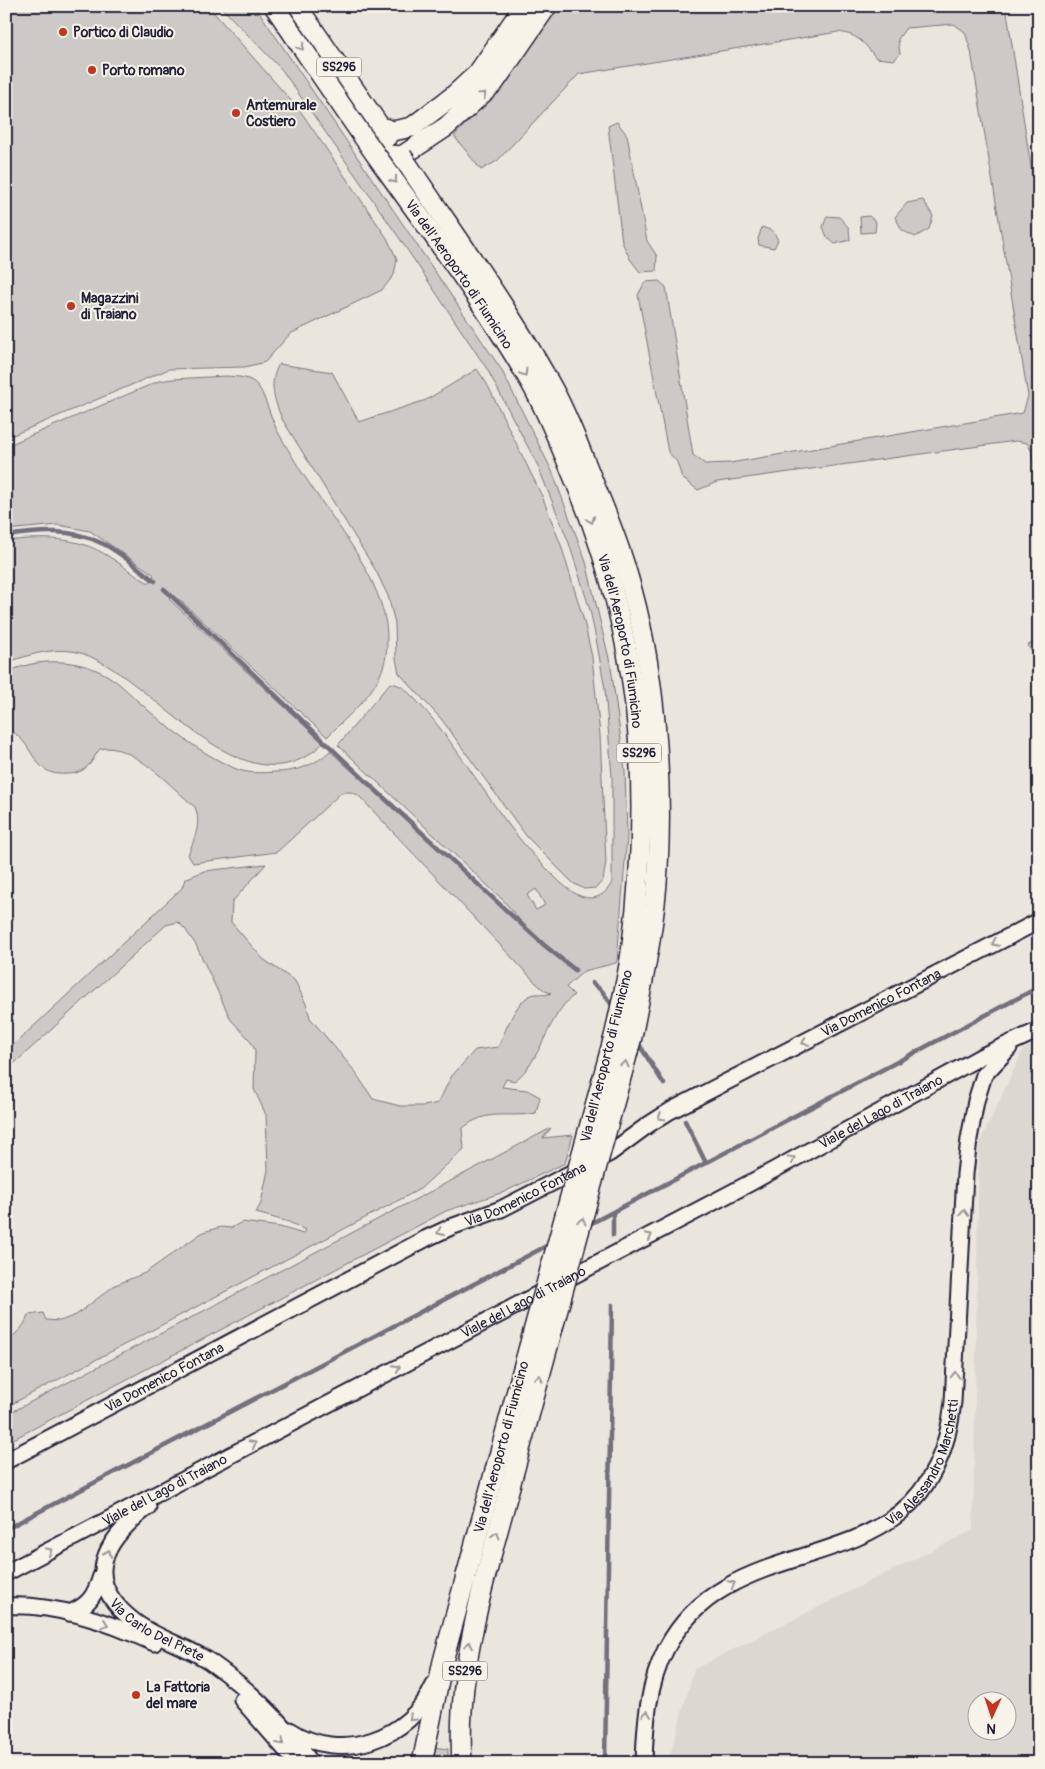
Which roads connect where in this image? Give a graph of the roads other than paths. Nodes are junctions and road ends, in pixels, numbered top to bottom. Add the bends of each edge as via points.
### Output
1 (274, 6) edge
2 (297, 6) edge
3 (524, 6) edge
4 (547, 6) edge
5 (381, 127) junction
6 (357, 128) junction
7 (402, 156) junction
8 (1039, 921) edge
9 (1039, 1030) edge
10 (1022, 1039) junction
11 (6, 1461) edge
12 (179, 1483) junction
13 (6, 1573) edge
14 (102, 1576) junction
15 (475, 1579) junction
16 (6, 1606) edge
17 (69, 1613) junction
18 (444, 1660) junction
19 (278, 1722) junction
20 (297, 1763) edge
21 (312, 1763) edge
22 (422, 1763) edge
23 (462, 1763) edge
24 (644, 1763) edge

1 -> 6 main road, Via dell'Aeroporto di Fiumicino / SS296, bridge
2 - 5 main road, Via dell'Aeroporto di Fiumicino / SS296
3 - 5 main road via 478,73 432,113 404,130
7 -> 4 main road via 446,127 494,83
5 - 7 main road, Via dell'Aeroporto di Fiumicino / SS296
6 - 7 main road, bridge via 388,155
6 -> 15 main road, Via dell'Aeroporto di Fiumicino / SS296, bridge via 465,280 533,387 592,521 611,579 629,662 637,719 642,803 632,947 615,1033
15 -> 7 main road, Via dell'Aeroporto di Fiumicino / SS296, bridge via 632,1037 649,946 657,878 659,785 645,650 629,578 598,494 555,393 516,326
8 -> 11 street, Via Domenico Fontana via 670,1112 610,1153 501,1209 425,1239
9 - 10 street, Viale del Lago di Traiano
12 -> 10 street, Viale del Lago di Traiano via 750,1183 982,1056
24 -> 10 street, Via Alessandro Marchetti via 646,1719 655,1676 666,1649 691,1614 714,1595 754,1574 876,1530 910,1504 936,1470 949,1430 953,1402 966,1163 974,1110 987,1070
13 -> 12 street, Viale del Lago di Traiano
14 -> 12 street via 105,1556 117,1536 135,1516
14 - 17 street via 90,1601
14 - 19 street, Via Carlo Del Prete via 104,1588 136,1622 208,1661 249,1692
15 - 18 main road, Via dell'Aeroporto di Fiumicino / SS296
23 -> 15 main road, Via dell'Aeroporto di Fiumicino / SS296 via 463,1687
16 - 17 street, Via Carlo Del Prete
17 -> 20 street, Via Carlo Del Prete via 132,1633 204,1669 242,1699
18 -> 19 street via 431,1694 415,1715 395,1731 373,1741 348,1745 315,1742
18 - 22 main road, Via dell'Aeroporto di Fiumicino / SS296
19 - 21 street, Via Carlo Del Prete

